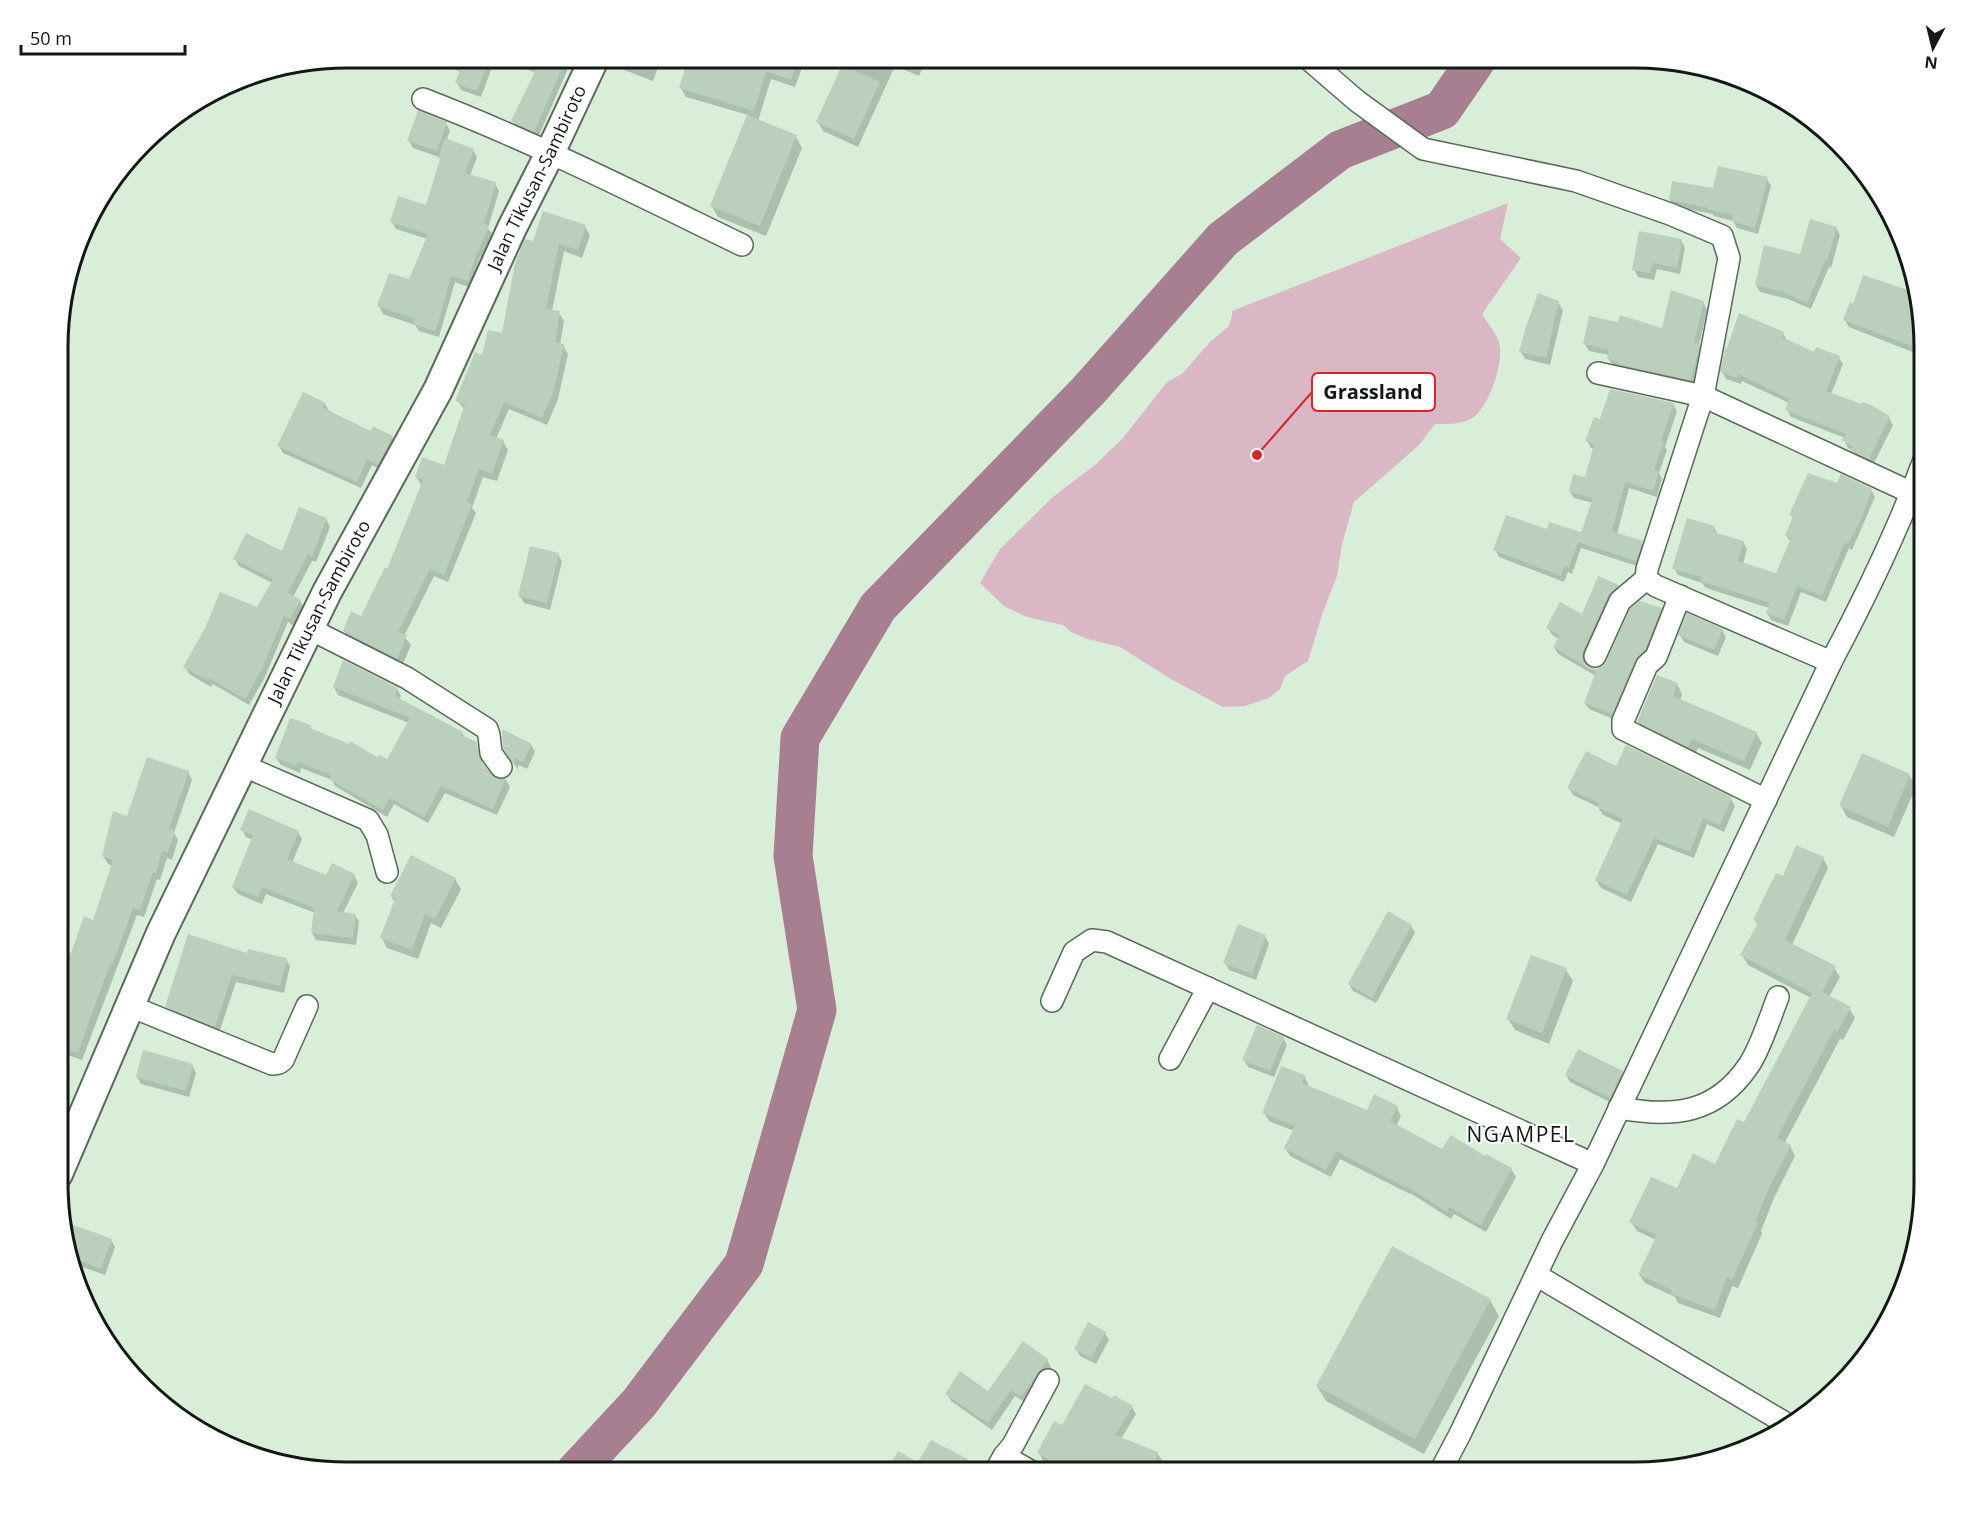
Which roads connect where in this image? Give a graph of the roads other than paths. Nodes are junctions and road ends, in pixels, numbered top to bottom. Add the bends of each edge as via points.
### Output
1 (589, 68) edge
2 (1319, 68) edge
3 (423, 99) dead end
4 (550, 153) junction
5 (742, 245) dead end
6 (1598, 373) dead end
7 (1703, 396) junction
8 (1914, 488) edge
9 (1912, 494) junction
10 (1646, 579) junction
11 (1680, 597) junction
12 (310, 629) junction
13 (1594, 656) dead end
14 (1831, 662) junction
15 (242, 765) junction
16 (501, 767) dead end
17 (1766, 800) junction
18 (387, 872) dead end
19 (1208, 988) junction
20 (1778, 997) dead end
21 (1052, 1000) dead end
22 (130, 1006) junction
23 (307, 1006) dead end
24 (1170, 1059) dead end
25 (1619, 1108) junction
26 (68, 1137) edge
27 (1593, 1164) junction
28 (1536, 1275) junction
29 (1048, 1380) dead end
30 (1781, 1420) edge
31 (1001, 1462) edge
32 (1446, 1462) edge

1 - 4 street, Jalan Tikusan-Sambiroto
2 - 7 street via 1423,149 1576,181 1722,236 1729,258
3 - 4 street
4 - 5 street
4 - 12 street, Jalan Tikusan-Sambiroto via 438,390
6 - 7 street
7 - 9 street
7 - 10 street
8 - 9 street
9 - 14 street via 1873,582
10 - 11 street
10 - 13 street via 1620,601
11 - 14 street
11 - 17 street via 1656,657 1647,665 1623,729
12 - 15 street, Jalan Tikusan-Sambiroto
12 - 16 street via 407,678 486,729 491,753
14 - 17 street
15 - 18 street via 368,820 377,835
15 - 22 street, Jalan Tikusan-Sambiroto via 160,933
17 - 25 street
19 - 21 street via 1107,942 1092,940 1074,952
19 - 24 street
19 - 27 street
20 - 25 street via 1750,1063 1720,1096 1694,1108 1664,1114
22 - 23 street via 272,1064 283,1060
22 - 26 street, Jalan Tikusan-Sambiroto
25 - 27 street
27 - 28 street
28 - 30 street
28 - 32 street
29 - 31 street

